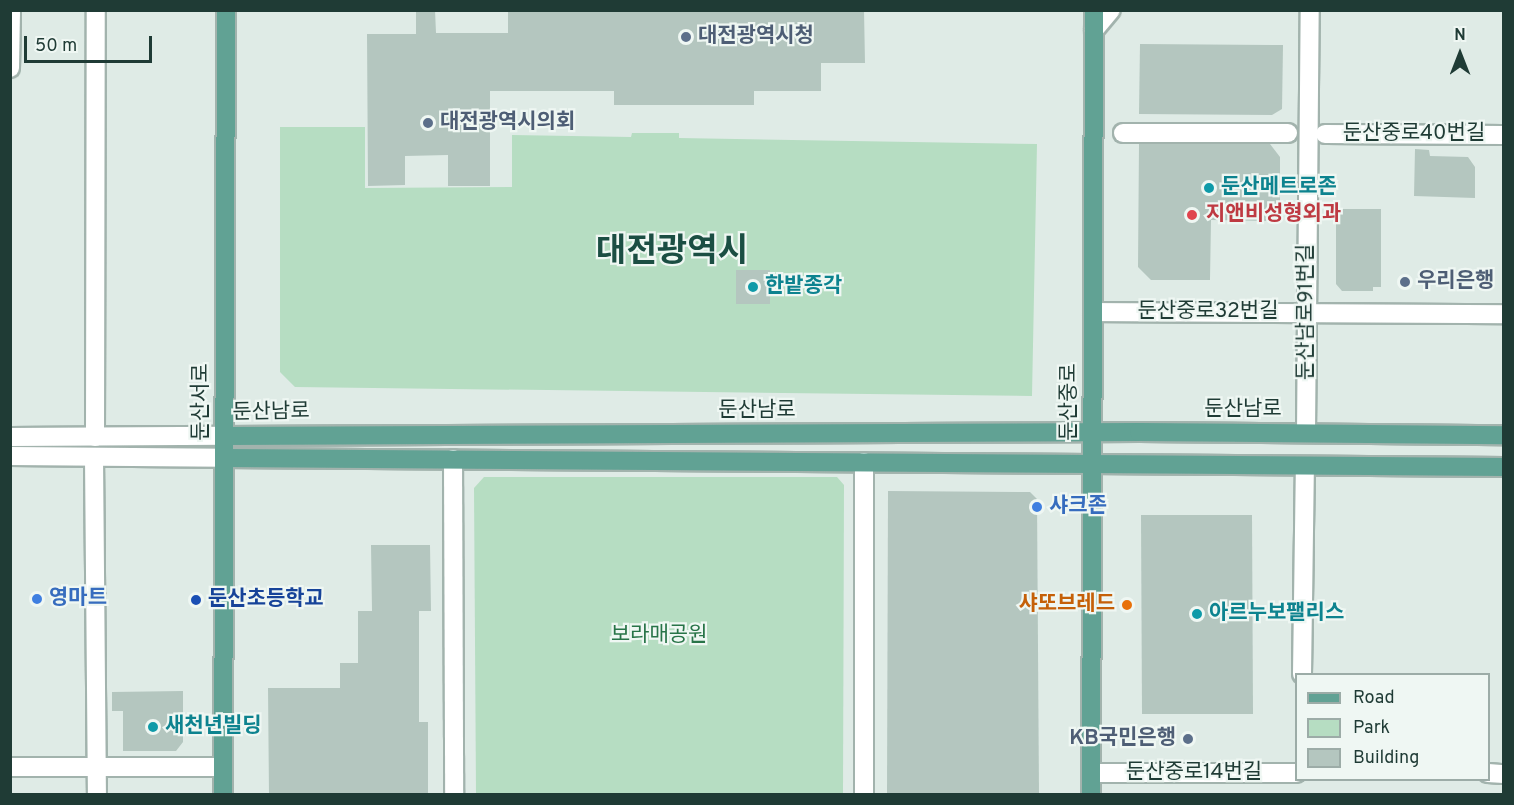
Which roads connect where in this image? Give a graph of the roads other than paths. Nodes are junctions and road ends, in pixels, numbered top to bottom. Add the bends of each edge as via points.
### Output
1 (11, 10) edge
2 (96, 10) edge
3 (226, 10) edge
4 (1094, 10) edge
5 (1110, 10) edge
6 (1310, 10) edge
7 (1094, 30) junction
8 (10, 68) edge
9 (1123, 133) dead end
10 (1288, 134) dead end
11 (1326, 134) dead end
12 (1503, 135) edge
13 (1093, 312) junction
14 (1307, 313) junction
15 (1503, 314) edge
16 (1093, 433) junction
17 (1306, 433) junction
18 (1503, 435) edge
19 (225, 436) junction
20 (10, 437) edge
21 (95, 437) junction
22 (10, 456) edge
23 (94, 457) junction
24 (224, 458) junction
25 (453, 459) junction
26 (864, 462) junction
27 (1093, 463) junction
28 (1305, 466) junction
29 (1503, 466) edge
30 (1302, 673) edge
31 (10, 767) edge
32 (97, 767) junction
33 (223, 767) junction
34 (1091, 773) junction
35 (1295, 773) edge
36 (97, 795) edge
37 (223, 795) edge
38 (454, 795) edge
39 (864, 795) edge
40 (1091, 795) edge

1 - 8 street
2 - 21 street
3 - 19 main road, 둔산서로
4 - 7 main road, 둔산중로
5 - 7 street
6 - 14 street, 둔산남로91번길
7 - 13 main road, 둔산중로
9 - 10 street
11 - 12 street, 둔산중로40번길
13 - 14 street, 둔산중로32번길
13 - 16 main road, 둔산중로
14 - 15 street, 둔산중로32번길
14 - 17 street, 둔산남로91번길
16 - 17 main road, 둔산남로
16 - 19 main road, 둔산남로
16 - 27 main road, 둔산중로
17 - 18 main road, 둔산남로
19 - 21 street, 둔산남로
19 - 24 main road, 둔산서로
20 - 21 street, 둔산남로
22 - 23 street
23 - 24 street
23 - 32 street
24 - 25 main road
24 - 33 main road, 둔산서로
25 - 26 main road
25 - 38 street
26 - 27 main road
26 - 39 street
27 - 28 main road
27 - 34 main road, 둔산중로
28 - 29 main road
28 - 30 street
31 - 32 street
32 - 33 street
32 - 36 street
33 - 37 main road, 둔산서로
34 - 35 street, 둔산중로14번길
34 - 40 main road, 둔산중로

